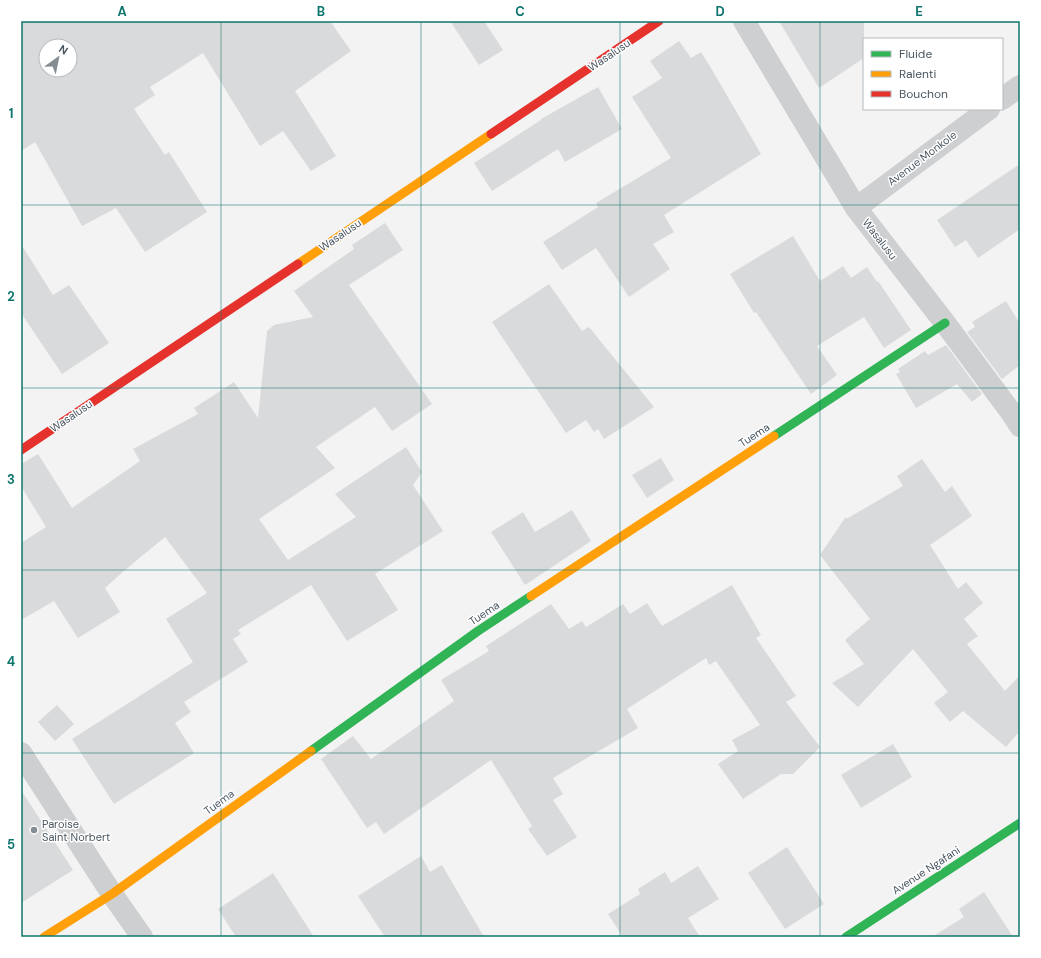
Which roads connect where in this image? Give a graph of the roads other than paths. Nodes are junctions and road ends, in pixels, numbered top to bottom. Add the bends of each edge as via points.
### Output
1 (659, 21) edge
2 (744, 21) edge
3 (1020, 86) edge
4 (1003, 98) edge
5 (988, 110) edge
6 (856, 208) junction
7 (945, 323) junction
8 (1018, 417) edge
9 (21, 450) edge
10 (21, 753) edge
11 (1020, 823) edge
12 (112, 894) junction
13 (44, 937) edge
14 (142, 937) edge
15 (846, 937) edge

1 - 9 street, Wasalusu
2 - 6 street, Wasalusu
3 - 4 street
5 - 6 street, Avenue Monkole
6 - 7 street, Wasalusu
7 - 8 street, Wasalusu
7 - 12 street, Tuema via 478,631
10 - 12 street
11 - 15 street, Avenue Ngafani
12 - 13 street, Tuema
12 - 14 street

